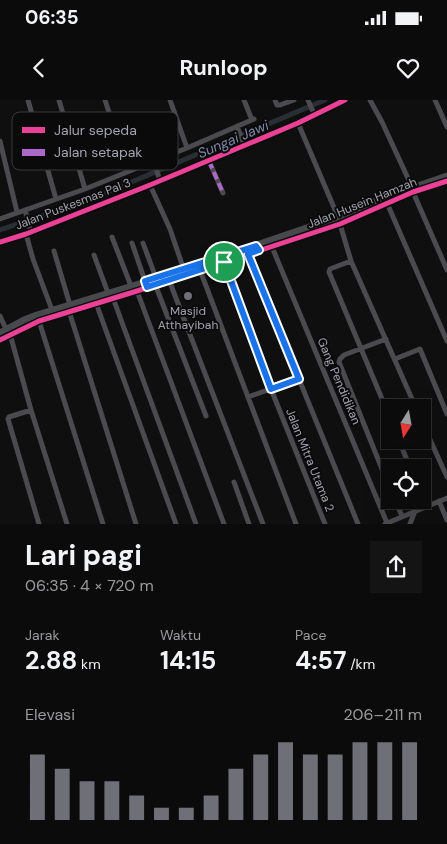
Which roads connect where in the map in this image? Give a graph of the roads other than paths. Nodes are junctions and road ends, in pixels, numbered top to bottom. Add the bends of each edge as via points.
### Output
1 (59, 100) edge
2 (105, 100) edge
3 (170, 100) edge
4 (244, 100) edge
5 (275, 100) edge
6 (294, 100) edge
7 (308, 100) edge
8 (345, 100) edge
9 (370, 100) edge
10 (435, 100) edge
11 (63, 112) edge
12 (109, 112) edge
13 (174, 112) edge
14 (313, 112) junction
15 (178, 123) edge
16 (298, 123) junction
17 (447, 127) edge
18 (238, 128) junction
19 (0, 141) edge
20 (244, 145) junction
21 (187, 148) junction
22 (178, 152) edge
23 (209, 160) junction
24 (48, 170) edge
25 (79, 170) edge
26 (137, 170) edge
27 (156, 170) edge
28 (447, 176) edge
29 (159, 179) junction
30 (447, 181) edge
31 (150, 185) junction
32 (85, 189) junction
33 (413, 190) junction
34 (223, 193) dead end
35 (56, 200) junction
36 (388, 203) junction
37 (25, 211) junction
38 (17, 212) junction
39 (0, 218) edge
40 (339, 220) junction
41 (29, 231) junction
42 (112, 237) dead end
43 (0, 242) edge
44 (132, 243) dead end
45 (143, 243) dead end
46 (272, 247) junction
47 (258, 248) junction
48 (54, 251) dead end
49 (248, 254) junction
50 (94, 255) dead end
51 (351, 260) junction
52 (224, 262) junction
53 (184, 270) junction
54 (200, 270) junction
55 (447, 270) edge
56 (169, 280) junction
57 (156, 281) junction
58 (146, 284) junction
59 (134, 288) junction
60 (111, 296) junction
61 (96, 303) junction
62 (70, 308) junction
63 (52, 310) junction
64 (0, 316) edge
65 (39, 321) junction
66 (5, 332) edge
67 (386, 339) junction
68 (0, 340) edge
69 (447, 341) edge
70 (362, 350) junction
71 (395, 359) junction
72 (299, 379) junction
73 (271, 389) junction
74 (248, 397) junction
75 (382, 399) edge
76 (412, 399) edge
77 (31, 410) junction
78 (447, 414) edge
79 (206, 416) dead end
80 (431, 442) edge
81 (381, 467) edge
82 (447, 477) edge
83 (234, 482) dead end
84 (447, 498) edge
85 (439, 501) junction
86 (431, 505) edge
87 (399, 509) edge
88 (421, 509) edge
89 (415, 511) junction
90 (402, 516) junction
91 (447, 520) edge
92 (386, 523) edge
93 (39, 524) edge
94 (67, 524) edge
95 (103, 524) edge
96 (136, 524) edge
97 (176, 524) edge
98 (196, 524) edge
99 (224, 524) edge
100 (249, 524) edge
101 (263, 524) edge
102 (296, 524) edge
103 (325, 524) edge
104 (358, 524) edge
105 (410, 524) edge

1 - 11 street
2 - 12 street
3 - 13 street
4 - 18 street via 253,119
5 - 6 street via 280,105
7 - 14 street
8 - 14 street, Jalan Puskesmas Pal 3
9 - 33 street
10 - 17 street
14 - 16 street, Jalan Puskesmas Pal 3
15 - 21 street
16 - 20 street, Jalan Puskesmas Pal 3
16 - 40 street
18 - 20 street
18 - 21 street
19 - 38 street
20 - 23 street, Jalan Puskesmas Pal 3
21 - 22 street
23 - 29 street, Jalan Puskesmas Pal 3
23 - 34 street
24 - 35 street
25 - 32 street
26 - 32 street
27 - 29 street
28 - 33 street, Jalan Husein Hamzah
29 - 31 street, Jalan Puskesmas Pal 3
30 - 33 street, Jalan Husein Hamzah
31 - 41 street, Jalan Puskesmas Pal 3
31 - 53 street
32 - 35 street
33 - 36 street, Jalan Husein Hamzah
33 - 40 street, Jalan Husein Hamzah
33 - 55 street
35 - 37 street
36 - 40 street, Jalan Husein Hamzah
36 - 69 street
37 - 38 street
37 - 41 street
38 - 39 street
40 - 46 street, Jalan Husein Hamzah
40 - 47 street, Jalan Husein Hamzah
40 - 51 street
41 - 43 street, Jalan Puskesmas Pal 3
41 - 63 street via 33,259
42 - 59 street
44 - 58 street
45 - 57 street
46 - 47 street, Jalan Husein Hamzah
46 - 92 street, Gang Pendidikan
47 - 49 street, Jalan Husein Hamzah
47 - 53 street, Jalan Husein Hamzah
48 - 62 street
49 - 52 street, Jalan Husein Hamzah
49 - 72 street
50 - 60 street
51 - 67 street
51 - 70 street via 329,272
52 - 54 street, Jalan Husein Hamzah
52 - 73 street, Jalan Mitra Utama 2
53 - 57 street, Jalan Husein Hamzah
54 - 56 street, Jalan Husein Hamzah
54 - 74 street
56 - 57 street, Jalan Husein Hamzah
56 - 101 street
57 - 58 street, Jalan Husein Hamzah
57 - 79 street
58 - 59 street, Jalan Husein Hamzah
59 - 60 street, Jalan Husein Hamzah
59 - 99 street
60 - 61 street, Jalan Husein Hamzah
60 - 62 street, Jalan Husein Hamzah
60 - 98 street
61 - 62 street, Jalan Husein Hamzah
61 - 97 street
62 - 63 street, Jalan Husein Hamzah
62 - 65 street, Jalan Husein Hamzah
62 - 96 street
63 - 66 street, Jalan Husein Hamzah via 24,320
64 - 66 street
65 - 66 street, Jalan Husein Hamzah
65 - 95 street
66 - 68 street, Jalan Husein Hamzah
66 - 77 street
67 - 70 street
67 - 71 street
70 - 75 street
70 - 81 street via 342,356 340,366
71 - 76 street
71 - 78 street via 420,349
72 - 73 street
72 - 104 street
73 - 74 street
73 - 103 street, Jalan Mitra Utama 2
74 - 102 street
77 - 93 street via 8,419
77 - 94 street
80 - 82 street
83 - 100 street
84 - 85 street
85 - 86 street
85 - 91 street
87 - 90 street
88 - 89 street
89 - 90 street
89 - 105 street
90 - 92 street

